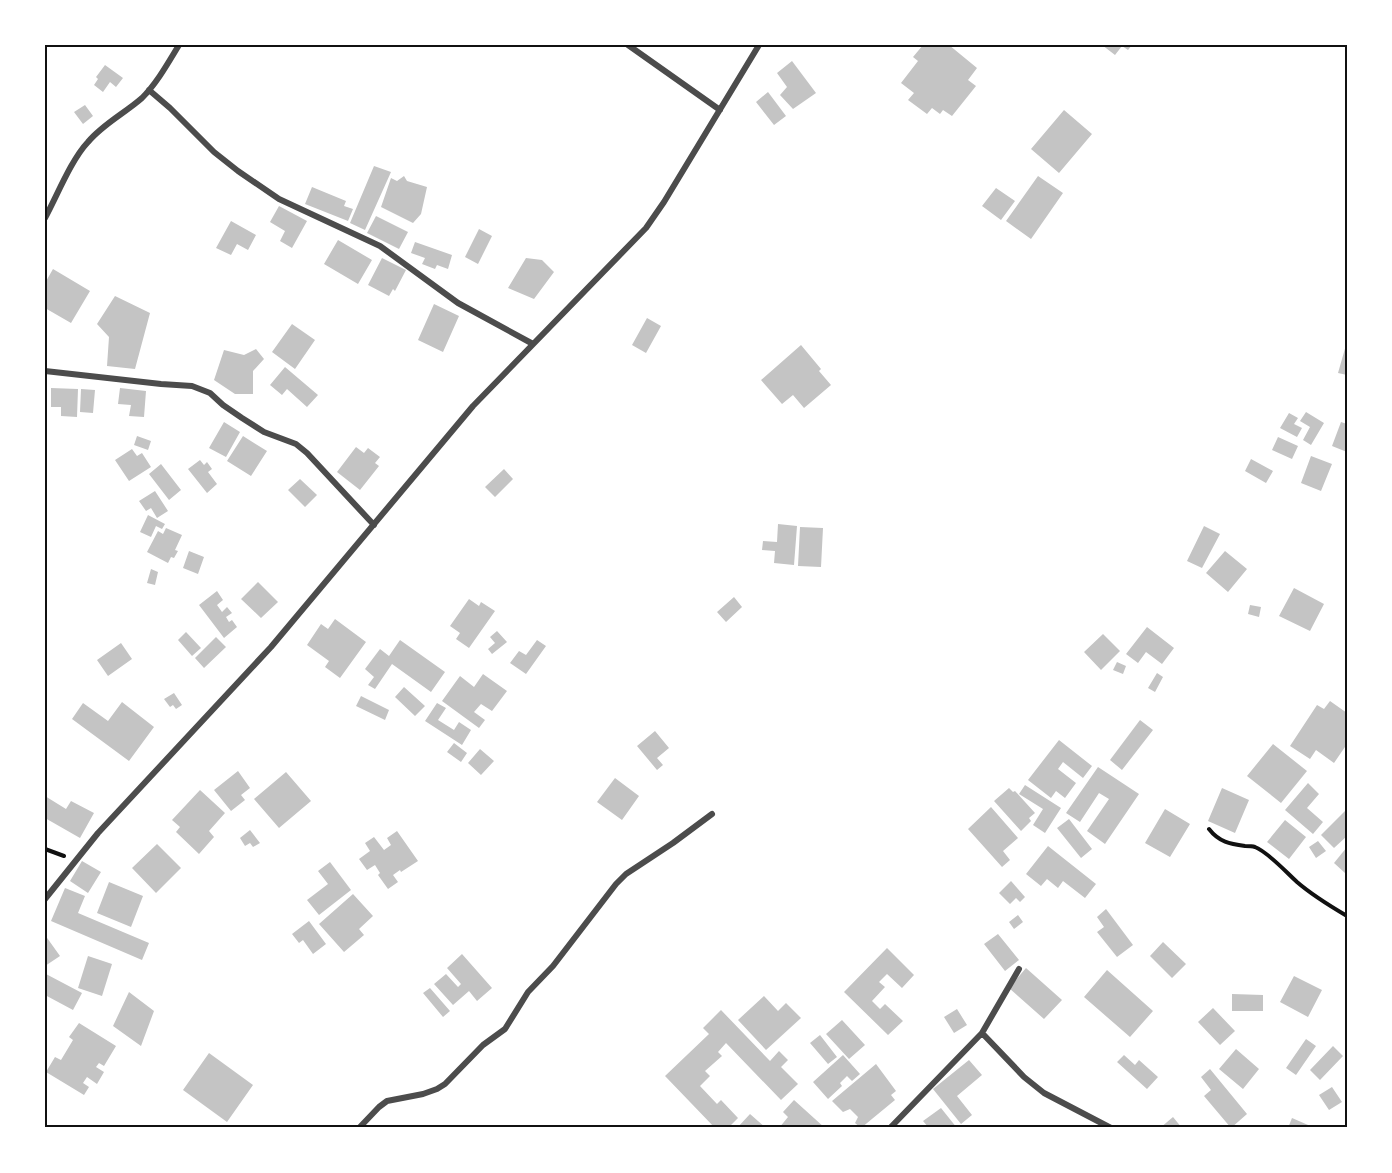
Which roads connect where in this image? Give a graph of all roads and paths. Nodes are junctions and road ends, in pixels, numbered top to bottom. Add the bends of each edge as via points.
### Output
1 (179, 45) edge
2 (628, 45) edge
3 (759, 45) edge
4 (149, 90) junction
5 (720, 110) junction
6 (45, 218) edge
7 (533, 344) junction
8 (45, 371) edge
9 (374, 525) junction
10 (712, 814) dead end
11 (1209, 829) dead end
12 (45, 899) edge
13 (1347, 916) edge
14 (1019, 969) dead end
15 (982, 1033) junction
16 (359, 1128) edge
17 (890, 1128) edge
18 (1111, 1128) edge

1 - 4 street
2 - 5 street
3 - 5 street
4 - 6 street via 87,142
4 - 7 street via 214,152 279,199 381,246 458,303
5 - 7 street via 646,228
7 - 9 street via 473,406
8 - 9 street via 192,386 210,393 264,432 296,444
9 - 12 street via 271,647 98,833
10 - 16 street via 616,884 528,992 506,1029 483,1045 452,1078 437,1089 387,1101
11 - 13 path via 1222,842 1255,847 1324,903
14 - 15 street
15 - 17 street
15 - 18 street via 1044,1093

